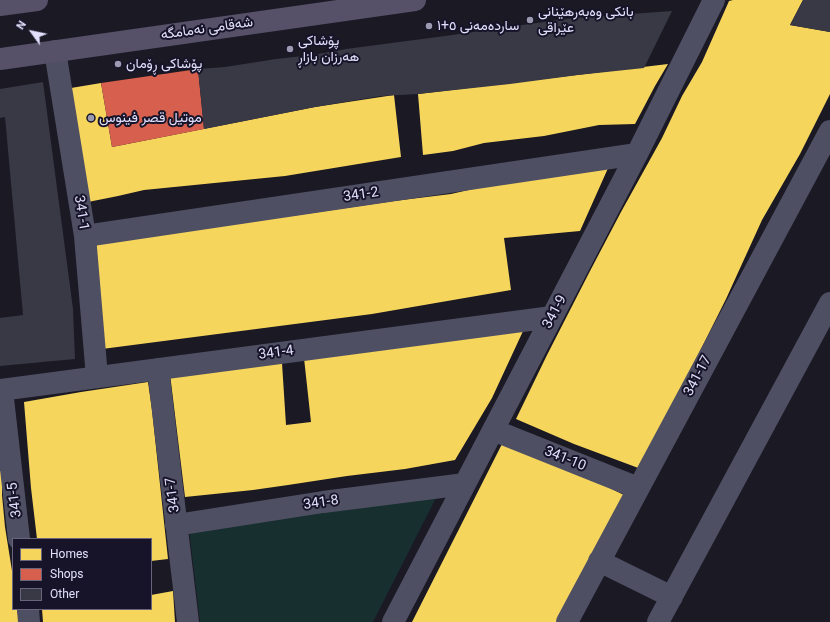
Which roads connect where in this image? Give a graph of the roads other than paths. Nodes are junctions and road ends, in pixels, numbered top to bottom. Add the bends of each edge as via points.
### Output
1 (37, 0) edge
2 (415, 0) edge
3 (714, 0) edge
4 (0, 5) edge
5 (54, 51) junction
6 (0, 59) edge
7 (830, 131) edge
8 (638, 154) junction
9 (85, 236) junction
10 (830, 303) edge
11 (552, 318) junction
12 (158, 369) junction
13 (97, 377) junction
14 (1, 390) edge
15 (493, 430) junction
16 (465, 484) junction
17 (638, 488) junction
18 (176, 525) junction
19 (20, 538) edge
20 (599, 561) junction
21 (672, 598) junction
22 (28, 610) edge
23 (29, 622) edge
24 (188, 622) edge
25 (393, 622) edge
26 (567, 622) edge
27 (658, 622) edge

1 - 4 main road
2 - 5 main road, شەقامی نەمامگە
3 - 8 street, 341-9
5 - 6 main road, شەقامی نەمامگە
5 - 9 street, 341-1
7 - 17 street, 341-17
8 - 9 street, 341-2
8 - 11 street, 341-9
9 - 13 street, 341-1
10 - 21 street
11 - 12 street, 341-4
11 - 15 street, 341-9
12 - 13 street, 341-4
12 - 18 street, 341-7
13 - 14 street, 341-4
14 - 19 street, 341-5
15 - 16 street, 341-9
15 - 17 street, 341-10
16 - 18 street, 341-8 via 323,502
16 - 25 street, 341-9
17 - 20 street, 341-17
18 - 24 street, 341-7
20 - 21 street
20 - 26 street, 341-17
21 - 27 street
22 - 23 street

